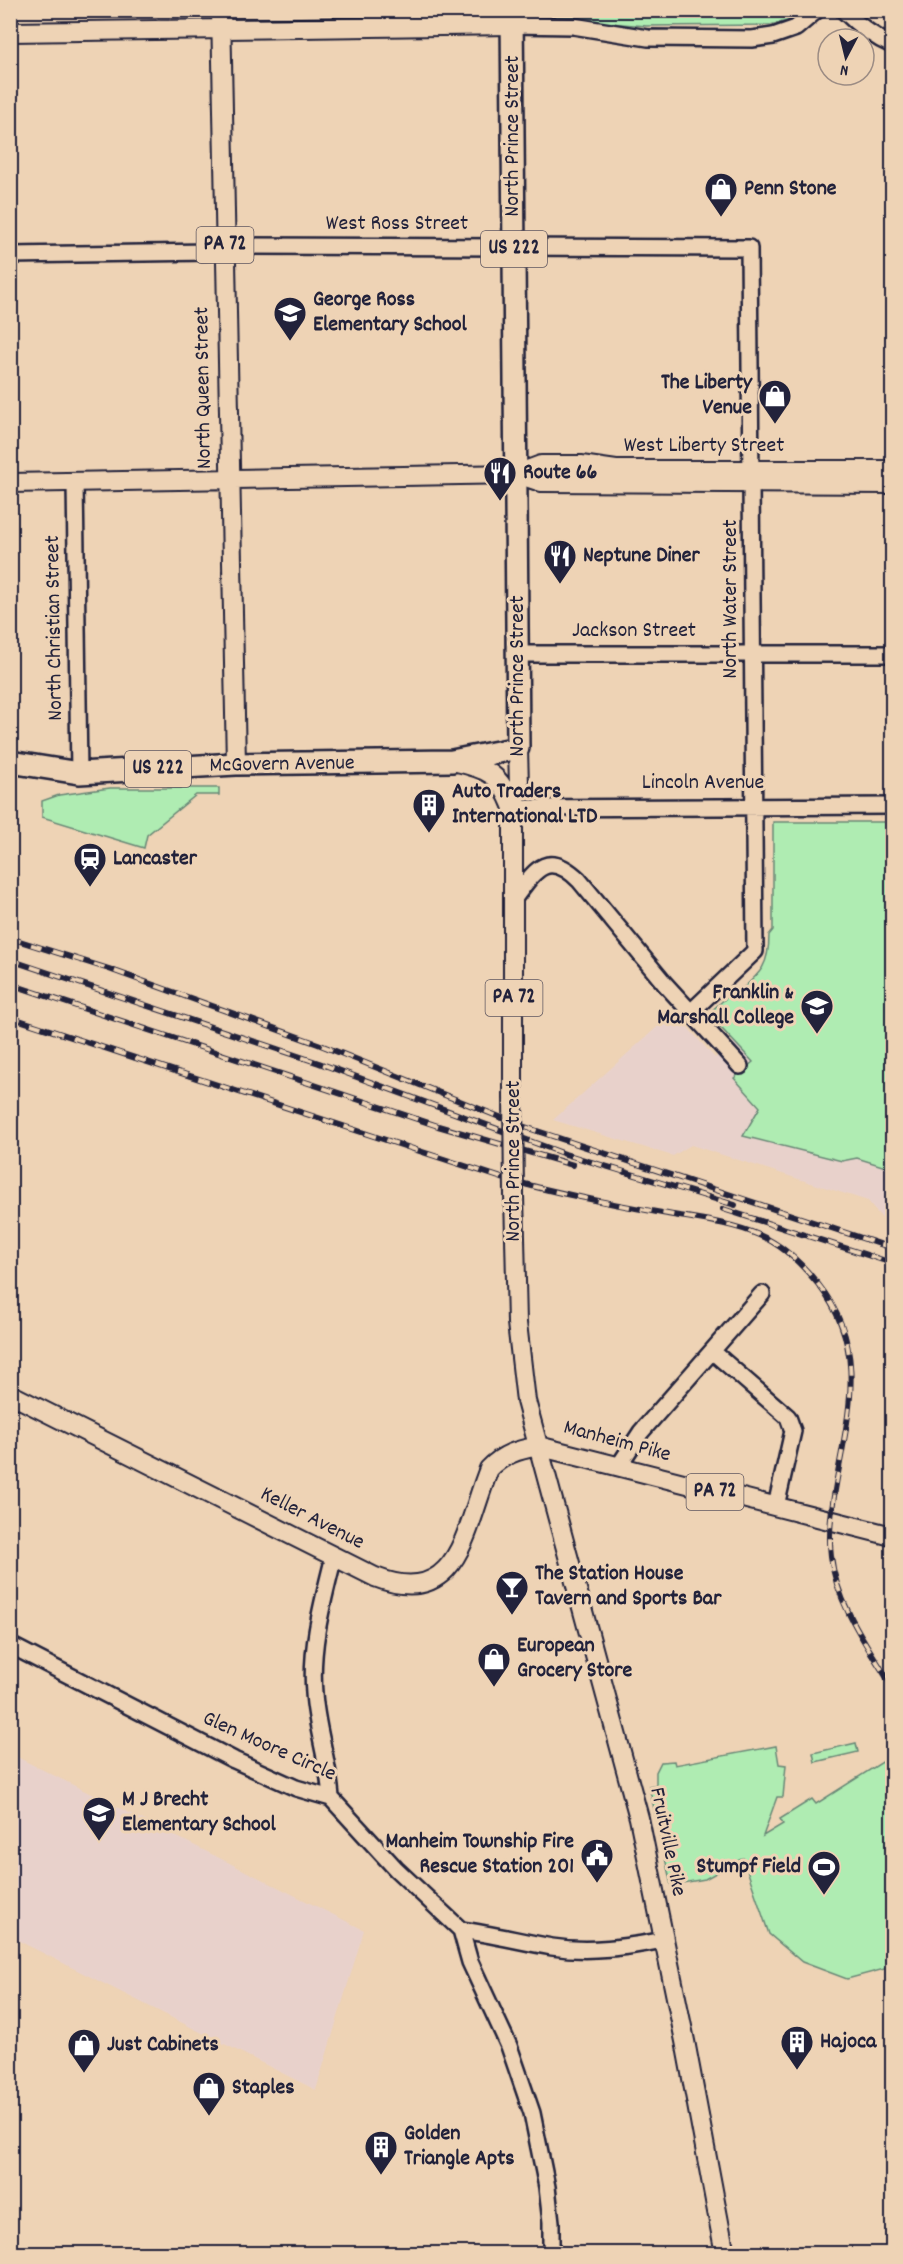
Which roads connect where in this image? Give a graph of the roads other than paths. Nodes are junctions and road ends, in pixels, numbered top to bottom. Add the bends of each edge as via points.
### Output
1 (221, 10) edge
2 (818, 10) edge
3 (843, 10) edge
4 (512, 18) edge
5 (221, 30) junction
6 (10, 33) edge
7 (892, 45) edge
8 (225, 246) junction
9 (514, 247) junction
10 (749, 248) joint
11 (10, 255) edge
12 (892, 470) edge
13 (517, 474) junction
14 (752, 477) junction
15 (230, 480) junction
16 (75, 482) junction
17 (10, 483) edge
18 (892, 484) edge
19 (753, 653) junction
20 (519, 654) junction
21 (892, 654) edge
22 (518, 748) junction
23 (452, 761) junction
24 (10, 762) edge
25 (236, 764) junction
26 (79, 773) junction
27 (756, 806) junction
28 (892, 806) edge
29 (513, 808) junction
30 (513, 900) junction
31 (691, 1012) junction
32 (740, 1066) dead end
33 (762, 1294) dead end
34 (712, 1351) junction
35 (10, 1394) edge
36 (538, 1446) junction
37 (618, 1467) junction
38 (776, 1506) junction
39 (892, 1536) edge
40 (334, 1556) junction
41 (10, 1646) edge
42 (331, 1798) junction
43 (461, 1930) junction
44 (664, 1940) junction
45 (551, 2253) edge
46 (725, 2253) edge

1 - 5 main road, North Queen Street / PA 72
2 - 4 street via 796,28 752,39 648,38
3 - 7 street via 858,25
4 - 5 main road
4 - 9 highway, North Prince Street / US 222
5 - 6 main road
5 - 8 main road, North Queen Street / PA 72
8 - 9 street, West Ross Street
8 - 11 street, West Ross Street via 210,252
8 - 15 main road, North Queen Street / PA 72
9 - 10 street, West Ross Street
9 - 13 highway, North Prince Street / US 222
10 - 14 street, North Water Street
12 - 14 main road, West Liberty Street
13 - 14 main road, West Liberty Street via 541,482
13 - 15 main road, West Liberty Street
13 - 20 highway, North Prince Street / US 222
14 - 18 main road, West Liberty Street
14 - 19 street, North Water Street
15 - 16 main road, West Liberty Street
15 - 25 main road, North Queen Street / PA 72
16 - 17 main road, West Liberty Street
16 - 26 street, North Christian Street
19 - 20 street, Jackson Street
19 - 21 street, Jackson Street
19 - 27 street, North Water Street
20 - 22 highway, North Prince Street / US 222
22 - 23 highway, McGovern Avenue / US 222
22 - 29 main road, North Prince Street / PA 72 via 519,786
23 - 25 highway, McGovern Avenue / US 222
23 - 29 main road, PA 72 via 484,769 496,777
24 - 26 highway, McGovern Avenue / US 222
25 - 26 highway, McGovern Avenue / US 222
27 - 28 street, Lincoln Avenue
27 - 29 street, Lincoln Avenue
27 - 31 street, North Water Street via 755,951
29 - 30 main road, North Prince Street / PA 72
30 - 31 street via 535,871 550,865 563,867 579,880
30 - 36 main road, North Prince Street / PA 72, bridge via 518,1334 526,1401
31 - 32 street
33 - 34 street
34 - 37 street via 641,1432
34 - 38 street via 788,1417 793,1431
35 - 40 main road, Keller Avenue
36 - 37 main road, Manheim Pike / PA 72
36 - 40 main road, Keller Avenue via 510,1453 489,1469 458,1553 434,1580 413,1586 390,1583
36 - 44 main road, Fruitville Pike via 639,1818
37 - 38 main road, Manheim Pike / PA 72
38 - 39 main road, Manheim Pike / PA 72
40 - 42 street via 317,1627 313,1685
41 - 42 street, Glen Moore Circle via 272,1778
42 - 43 street, Glen Moore Circle via 396,1869
43 - 44 street via 580,1950
43 - 45 street, Glen Moore Circle via 532,2112 547,2187
44 - 46 main road, Fruitville Pike

